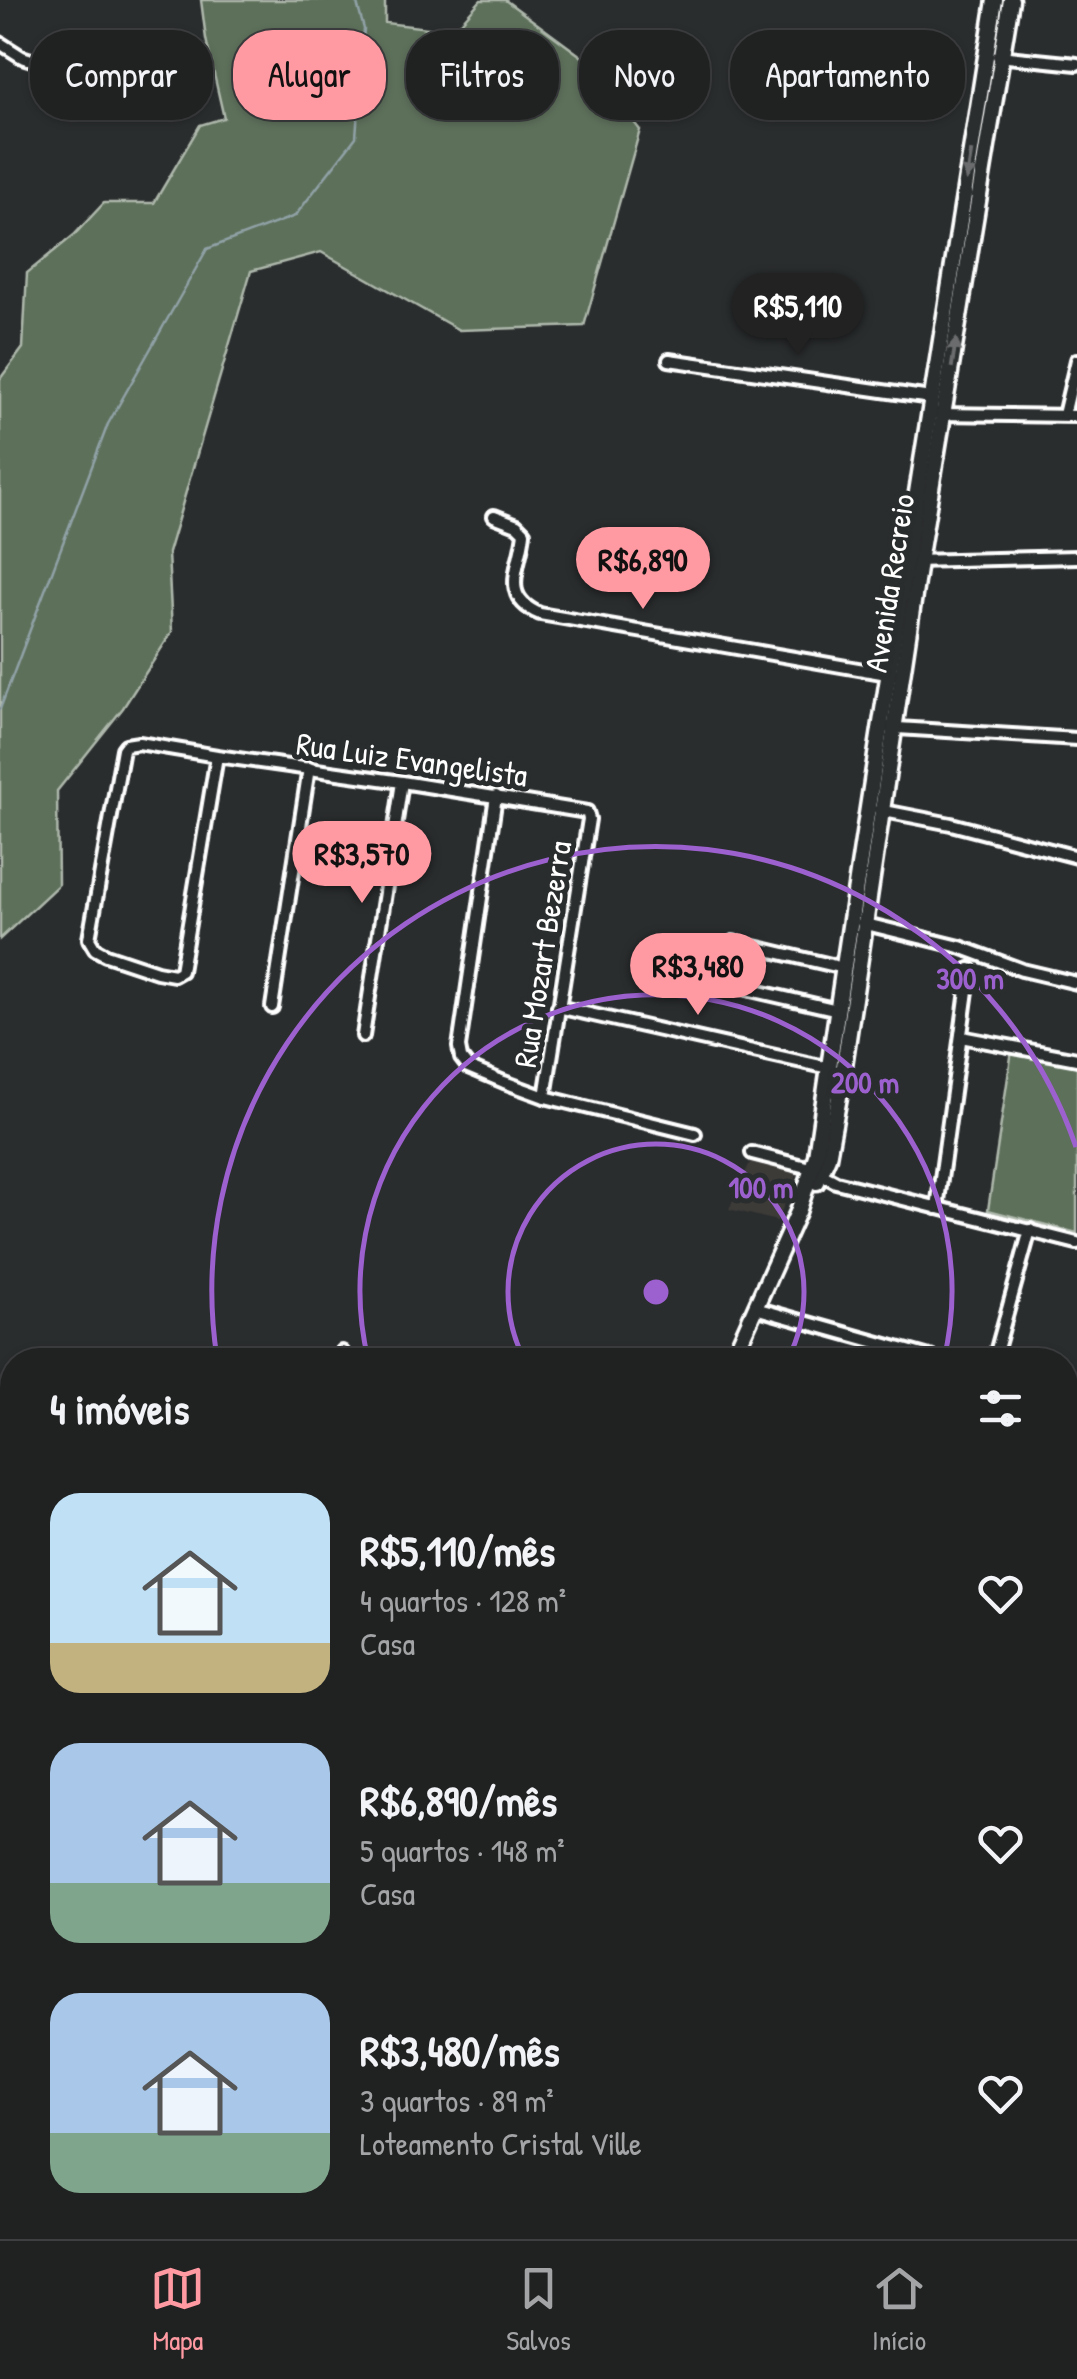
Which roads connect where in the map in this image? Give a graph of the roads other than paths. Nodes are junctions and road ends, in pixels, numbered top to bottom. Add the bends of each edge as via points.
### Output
1 (995, 0) edge
2 (1011, 0) edge
3 (0, 44) edge
4 (994, 55) junction
5 (30, 60) edge
6 (1077, 64) edge
7 (668, 360) dead end
8 (1077, 360) edge
9 (934, 409) junction
10 (1064, 414) junction
11 (1077, 416) edge
12 (494, 516) dead end
13 (1077, 557) edge
14 (913, 561) junction
15 (895, 676) junction
16 (888, 728) junction
17 (1077, 739) edge
18 (220, 757) junction
19 (309, 768) junction
20 (402, 782) junction
21 (496, 796) junction
22 (874, 809) junction
23 (588, 819) joint
24 (1077, 857) edge
25 (858, 922) junction
26 (734, 942) dead end
27 (844, 968) junction
28 (970, 969) dead end
29 (694, 977) dead end
30 (1077, 982) edge
31 (558, 1006) junction
32 (272, 1008) dead end
33 (838, 1010) junction
34 (363, 1036) dead end
35 (960, 1037) junction
36 (1077, 1060) edge
37 (829, 1068) junction
38 (545, 1097) junction
39 (695, 1134) dead end
40 (752, 1153) dead end
41 (818, 1172) junction
42 (937, 1208) junction
43 (1030, 1230) junction
44 (1077, 1243) edge
45 (755, 1308) junction
46 (738, 1348) edge
47 (897, 1348) edge
48 (997, 1348) edge

1 - 4 main road, Avenida Recreio
2 - 4 main road, Avenida Recreio
3 - 5 street
4 - 6 street
4 - 9 main road, Avenida Recreio
7 - 9 street
8 - 10 street
9 - 10 street
9 - 14 main road, Avenida Recreio
10 - 11 street
12 - 15 street via 521,528 514,586 528,609 540,614
13 - 14 street
14 - 15 main road, Avenida Recreio
15 - 16 main road, Avenida Recreio
16 - 17 street
16 - 22 main road, Avenida Recreio
18 - 18 street, Rua Luiz Evangelista via 181,971 157,972 95,949 89,939 123,749 139,742
18 - 19 street, Rua Luiz Evangelista
19 - 20 street, Rua Luiz Evangelista
19 - 32 street
20 - 21 street, Rua Luiz Evangelista
20 - 34 street
21 - 23 street, Rua Luiz Evangelista via 586,810
21 - 38 street via 459,1048 468,1067
22 - 24 street
22 - 25 main road, Avenida Recreio
23 - 31 street, Rua Mozart Bezerra
25 - 27 main road, Avenida Recreio
25 - 30 street
25 - 41 main road, Avenida Recreio via 841,1086 828,1157
26 - 27 street
27 - 33 main road, Avenida Recreio
28 - 35 street
29 - 33 street
31 - 37 street
31 - 38 street, Rua Mozart Bezerra
33 - 37 main road, Avenida Recreio
35 - 36 street
35 - 42 street
37 - 41 main road, Avenida Recreio
38 - 39 street
40 - 41 street
41 - 42 street
41 - 45 main road
42 - 43 street
43 - 44 street
43 - 48 street
45 - 46 main road
45 - 47 street

